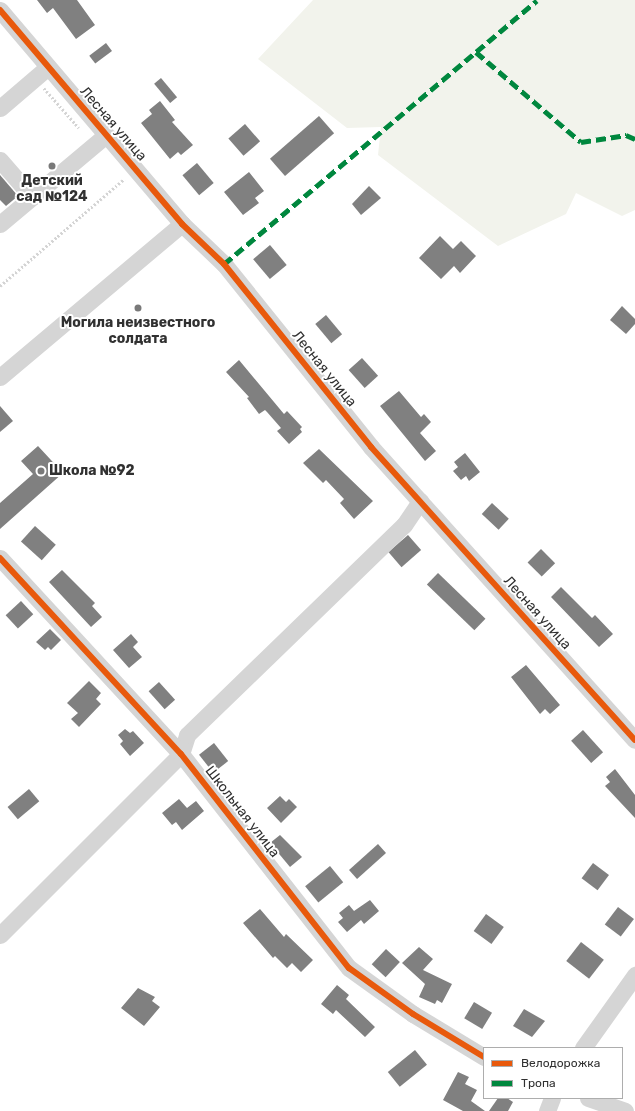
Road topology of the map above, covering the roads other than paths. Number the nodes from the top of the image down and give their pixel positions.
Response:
1 (0, 10) edge
2 (48, 67) junction
3 (0, 108) edge
4 (100, 140) junction
5 (0, 160) edge
6 (32, 197) junction
7 (0, 224) edge
8 (182, 224) junction
9 (0, 377) edge
10 (420, 501) junction
11 (0, 558) edge
12 (635, 740) edge
13 (181, 754) junction
14 (0, 936) edge
15 (635, 975) edge
16 (584, 1047) edge
17 (483, 1056) edge
18 (552, 1099) edge
19 (591, 1099) edge
20 (547, 1111) edge
21 (625, 1111) edge

1 - 2 street, Лесная улица
2 - 3 street
2 - 4 street, Лесная улица
4 - 6 street
4 - 8 street, Лесная улица
5 - 6 street
6 - 7 street
8 - 9 street
8 - 10 street, Лесная улица
10 - 12 street, Лесная улица
10 - 13 street
11 - 13 street, Школьная улица
13 - 14 street
13 - 17 street, Школьная улица
15 - 16 street
18 - 20 street
19 - 21 street

